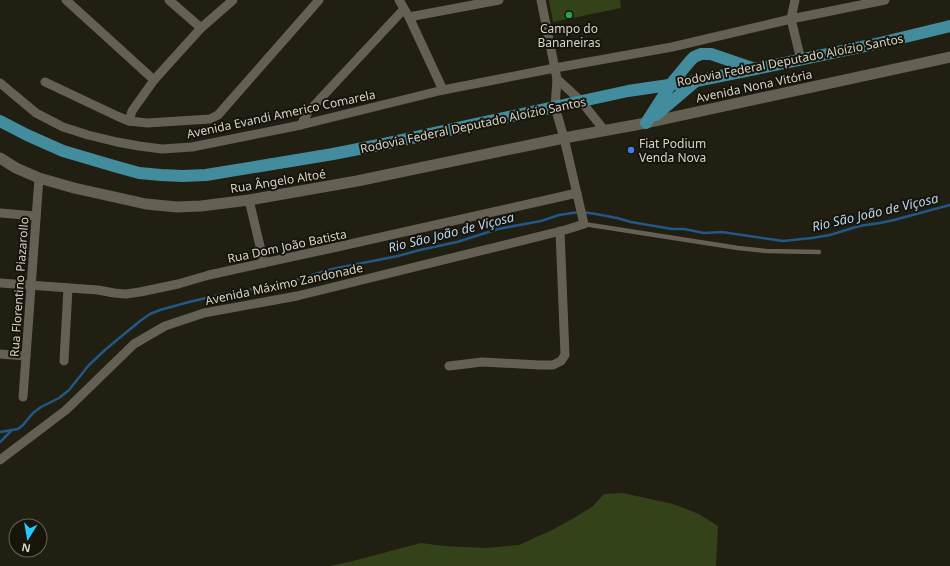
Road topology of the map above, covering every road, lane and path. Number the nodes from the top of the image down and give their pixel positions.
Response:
1 (66, 0) edge
2 (169, 0) edge
3 (233, 0) edge
4 (319, 0) edge
5 (399, 0) edge
6 (499, 0) edge
7 (542, 0) edge
8 (795, 0) edge
9 (885, 0) edge
10 (404, 9) junction
11 (409, 17) junction
12 (791, 19) junction
13 (950, 26) edge
14 (201, 28) junction
15 (950, 57) edge
16 (801, 60) junction
17 (555, 68) junction
18 (755, 70) junction
19 (557, 79) junction
20 (154, 80) junction
21 (696, 81) junction
22 (45, 82) dead end
23 (0, 83) edge
24 (671, 84) junction
25 (443, 90) junction
26 (581, 102) junction
27 (555, 107) junction
28 (0, 121) edge
29 (129, 121) junction
30 (646, 123) junction
31 (301, 125) junction
32 (604, 130) junction
33 (564, 138) junction
34 (0, 158) edge
35 (39, 178) junction
36 (577, 195) junction
37 (249, 200) junction
38 (0, 205) edge
39 (0, 213) edge
40 (14, 214) junction
41 (36, 216) junction
42 (584, 222) junction
43 (560, 231) junction
44 (820, 252) dead end
45 (264, 263) junction
46 (0, 283) edge
47 (32, 285) junction
48 (68, 288) junction
49 (0, 354) edge
50 (26, 356) junction
51 (64, 361) dead end
52 (449, 366) dead end
53 (23, 397) dead end
54 (0, 460) edge

1 - 20 street
2 - 14 street
3 - 14 street
4 - 29 street
5 - 10 street
6 - 11 street
7 - 17 street
8 - 12 street
9 - 12 street, Avenida Evandi Americo Comarela
10 - 11 street
10 - 31 street
11 - 25 street
12 - 16 street
12 - 17 street, Avenida Evandi Americo Comarela
13 - 16 highway, Rodovia Federal Deputado Aloízio Santos
14 - 20 street
15 - 30 street, Avenida Nona Vitória
16 - 18 highway, Rodovia Federal Deputado Aloízio Santos
17 - 19 street
17 - 25 street, Avenida Evandi Americo Comarela
18 - 21 highway, Rodovia Federal Deputado Aloízio Santos
18 - 24 highway
19 - 26 street
19 - 27 street
20 - 29 street
21 - 24 highway, Rodovia Federal Deputado Aloízio Santos
21 - 30 highway
22 - 29 street
23 - 31 street, Avenida Evandi Americo Comarela
24 - 26 highway, Rodovia Federal Deputado Aloízio Santos
24 - 30 highway
25 - 31 street, Avenida Evandi Americo Comarela
26 - 27 highway, Rodovia Federal Deputado Aloízio Santos
26 - 32 street
27 - 28 highway, Rodovia Federal Deputado Aloízio Santos
27 - 33 street
30 - 32 street, Avenida Nona Vitória
32 - 33 street, Avenida Nona Vitória
33 - 36 street
33 - 37 street, Rua Ângelo Altoé
34 - 35 street, Rua Ângelo Altoé
35 - 37 street, Rua Ângelo Altoé
35 - 41 street, Rua Florentino Piazarollo
36 - 42 street
36 - 45 street, Rua Dom João Batista
37 - 45 street
38 - 40 street
39 - 40 street
40 - 41 street
41 - 47 street, Rua Florentino Piazarollo
42 - 43 street, Avenida Máximo Zandonade
42 - 44 lane
43 - 52 street
43 - 54 street, Avenida Máximo Zandonade
45 - 48 street, Rua Dom João Batista
46 - 47 street, Rua Dom João Batista
47 - 48 street, Rua Dom João Batista
47 - 50 street, Rua Florentino Piazarollo
48 - 51 street
49 - 50 street
50 - 53 street, Rua Florentino Piazarollo

